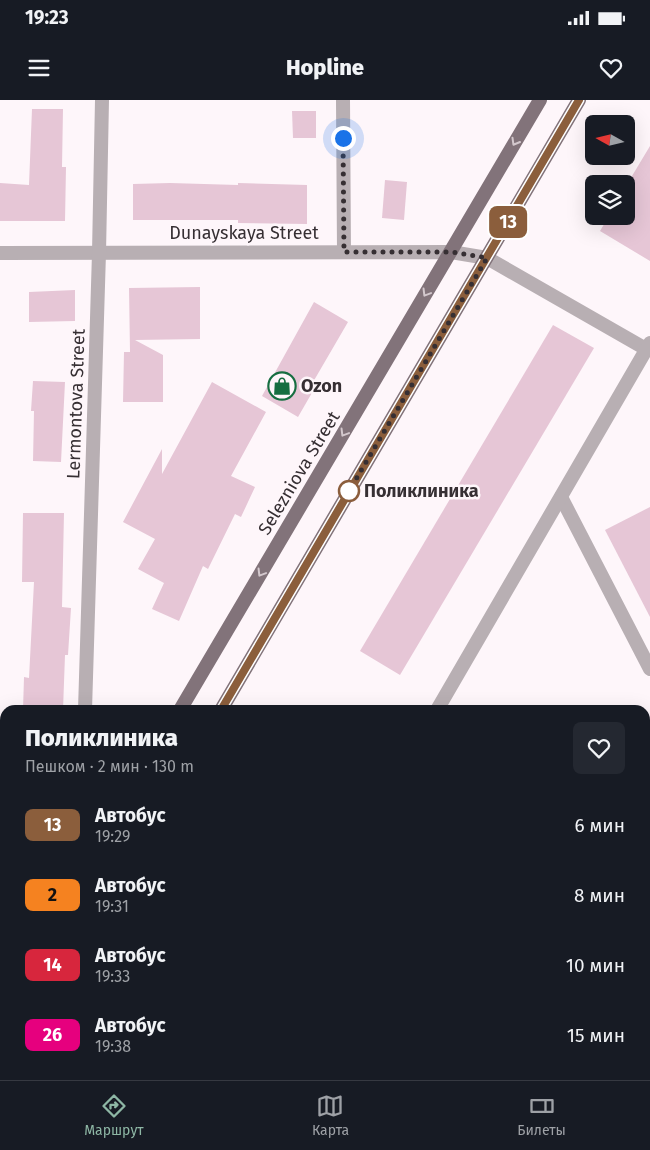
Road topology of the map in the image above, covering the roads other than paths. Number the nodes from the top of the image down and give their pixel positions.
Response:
1 (102, 100) edge
2 (343, 100) edge
3 (540, 100) edge
4 (579, 100) edge
5 (344, 252) junction
6 (452, 252) junction
7 (0, 253) edge
8 (99, 253) junction
9 (487, 258) junction
10 (648, 346) edge
11 (561, 497) junction
12 (650, 669) edge
13 (85, 705) edge
14 (183, 705) edge
15 (223, 705) edge
16 (444, 705) edge

1 - 8 street, Lermontova Street
2 - 5 street
3 -> 6 main road, Selezniova Street
4 - 9 main road
5 - 6 street, Dunayskaya Street
5 - 8 street, Dunayskaya Street
6 - 9 street, Dunayskaya Street
6 -> 14 main road, Selezniova Street
7 - 8 street, Dunayskaya Street
8 - 13 street, Lermontova Street
9 - 10 street
9 - 15 main road
10 - 11 street
11 - 12 street
11 - 16 street

